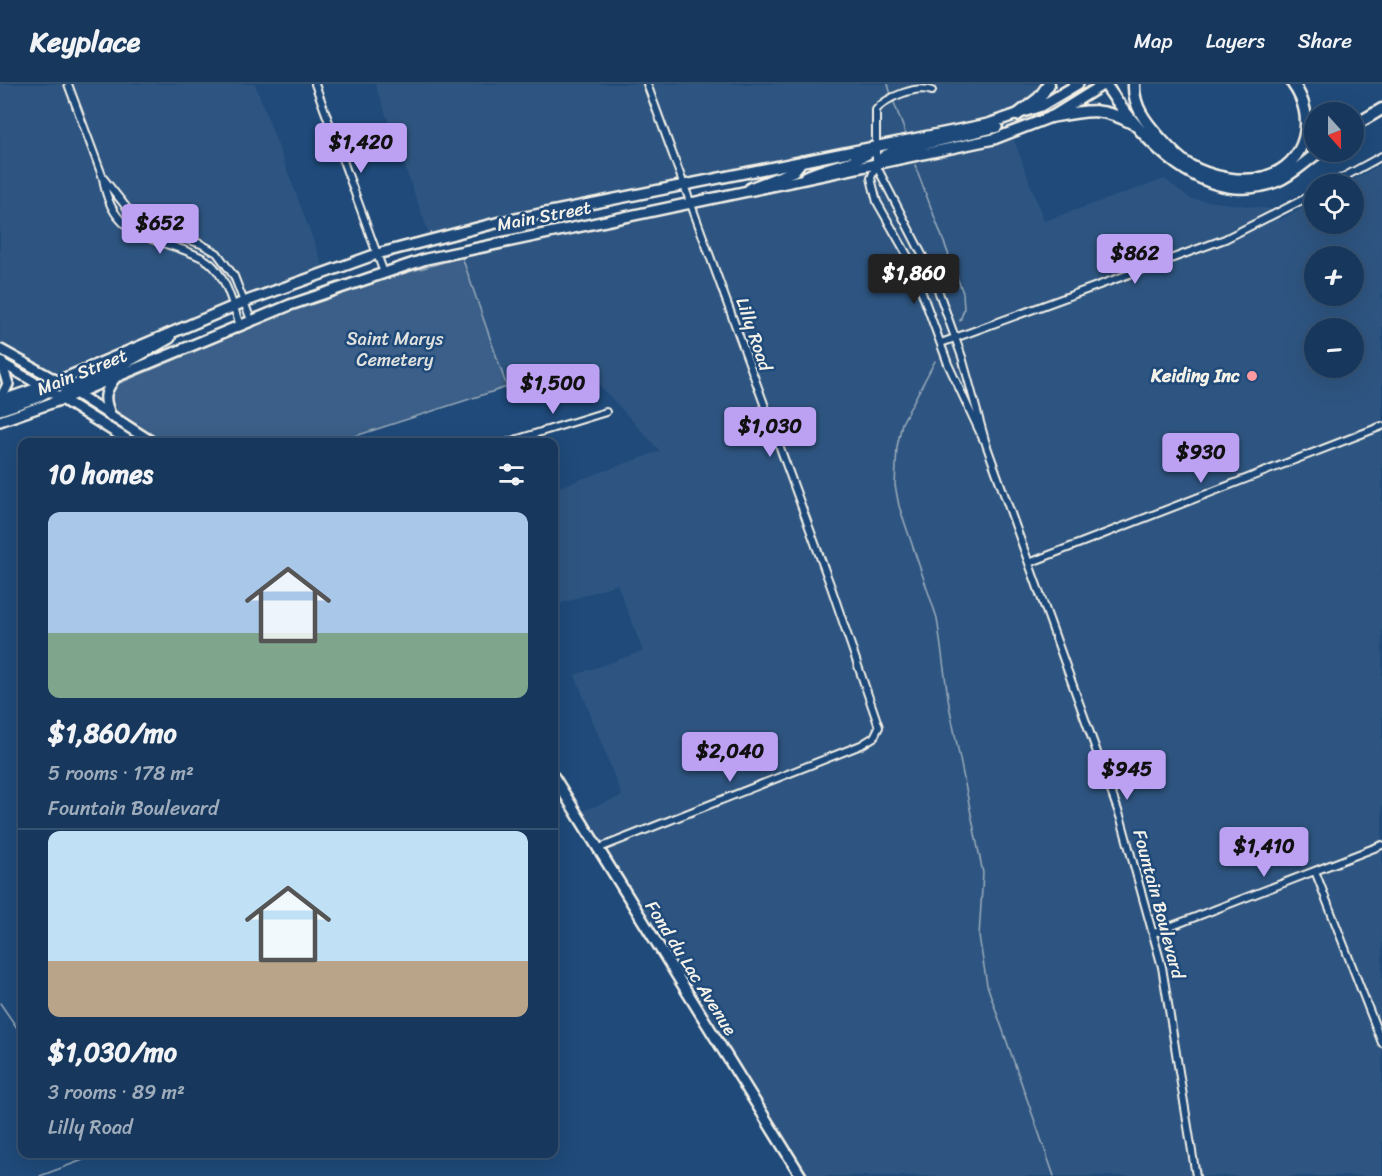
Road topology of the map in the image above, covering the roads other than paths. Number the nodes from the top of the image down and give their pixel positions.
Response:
1 (68, 84) edge
2 (315, 84) edge
3 (647, 84) edge
4 (1049, 84) edge
5 (1078, 84) edge
6 (1105, 84) edge
7 (1134, 84) edge
8 (1293, 84) edge
9 (932, 91) dead end
10 (1382, 109) edge
11 (1013, 117) junction
12 (1051, 117) junction
13 (1364, 120) edge
14 (1139, 126) junction
15 (876, 147) junction
16 (1382, 156) edge
17 (802, 161) junction
18 (1305, 162) edge
19 (876, 165) junction
20 (1349, 174) edge
21 (103, 178) junction
22 (798, 182) junction
23 (685, 185) junction
24 (743, 193) junction
25 (1304, 199) edge
26 (692, 203) junction
27 (518, 219) junction
28 (148, 226) junction
29 (144, 236) junction
30 (522, 237) junction
31 (194, 242) junction
32 (191, 252) junction
33 (377, 254) junction
34 (384, 273) junction
35 (244, 302) junction
36 (233, 307) junction
37 (251, 320) junction
38 (189, 325) junction
39 (240, 325) junction
40 (955, 338) junction
41 (941, 343) junction
42 (0, 349) edge
43 (0, 362) edge
44 (115, 377) junction
45 (58, 381) junction
46 (45, 389) junction
47 (72, 391) junction
48 (0, 400) edge
49 (60, 400) junction
50 (0, 410) edge
51 (606, 412) dead end
52 (111, 416) junction
53 (0, 421) edge
54 (1382, 426) edge
55 (124, 438) edge
56 (146, 438) edge
57 (521, 438) edge
58 (986, 444) junction
59 (1029, 563) junction
60 (558, 784) edge
61 (1382, 845) edge
62 (597, 849) junction
63 (1315, 871) junction
64 (1154, 933) junction
65 (1381, 1039) edge
66 (801, 1176) edge
67 (1196, 1176) edge

1 - 21 street
2 - 33 street
3 - 23 street, Lilly Road
4 - 11 highway
5 - 11 main road, Main Street
6 - 12 main road, Main Street
6 - 14 highway
7 - 8 highway
9 - 15 street
10 - 13 highway
11 - 15 main road, Main Street
11 - 19 main road
12 - 14 highway
12 - 19 main road, Main Street
14 - 18 highway
15 - 17 main road, Main Street
15 - 19 street
15 - 22 main road
16 - 20 street
17 - 23 main road, Main Street
17 - 24 main road
19 - 22 main road, Main Street
19 - 40 street, Fountain Boulevard
19 - 41 street, Fountain Boulevard
21 - 28 street
21 - 29 street
22 - 24 main road, Main Street
23 - 26 street, Lilly Road
23 - 27 main road, Main Street
24 - 26 main road, Main Street
25 - 40 street
26 - 30 main road, Main Street
26 - 62 street, Lilly Road
27 - 30 main road
27 - 33 main road, Main Street
28 - 29 street
28 - 31 street
29 - 32 street
30 - 34 main road, Main Street
31 - 32 street
31 - 35 street
32 - 36 street
33 - 34 street
33 - 35 main road, Main Street
34 - 37 main road, Main Street
35 - 36 main road, Main Street
35 - 37 street
36 - 38 main road, Main Street
36 - 39 street
37 - 39 main road, Main Street
38 - 45 main road, Main Street
38 - 47 main road
39 - 44 main road, Main Street
40 - 41 street
40 - 58 street, Fountain Boulevard
41 - 58 street, Fountain Boulevard
42 - 45 street
43 - 46 street
43 - 48 main road
44 - 47 main road, Main Street
44 - 52 main road
45 - 46 main road, Main Street
45 - 47 main road
46 - 48 main road, Main Street
46 - 49 main road
46 - 50 main road
47 - 49 main road
47 - 52 main road
49 - 53 main road, Main Street
49 - 55 main road
51 - 57 street
52 - 56 main road
54 - 59 street
58 - 59 street, Fountain Boulevard
59 - 64 street, Fountain Boulevard
60 - 62 main road, Fond du Lac Avenue
61 - 63 street
62 - 66 main road, Fond du Lac Avenue
63 - 64 street
63 - 65 street
64 - 67 street, Fountain Boulevard

